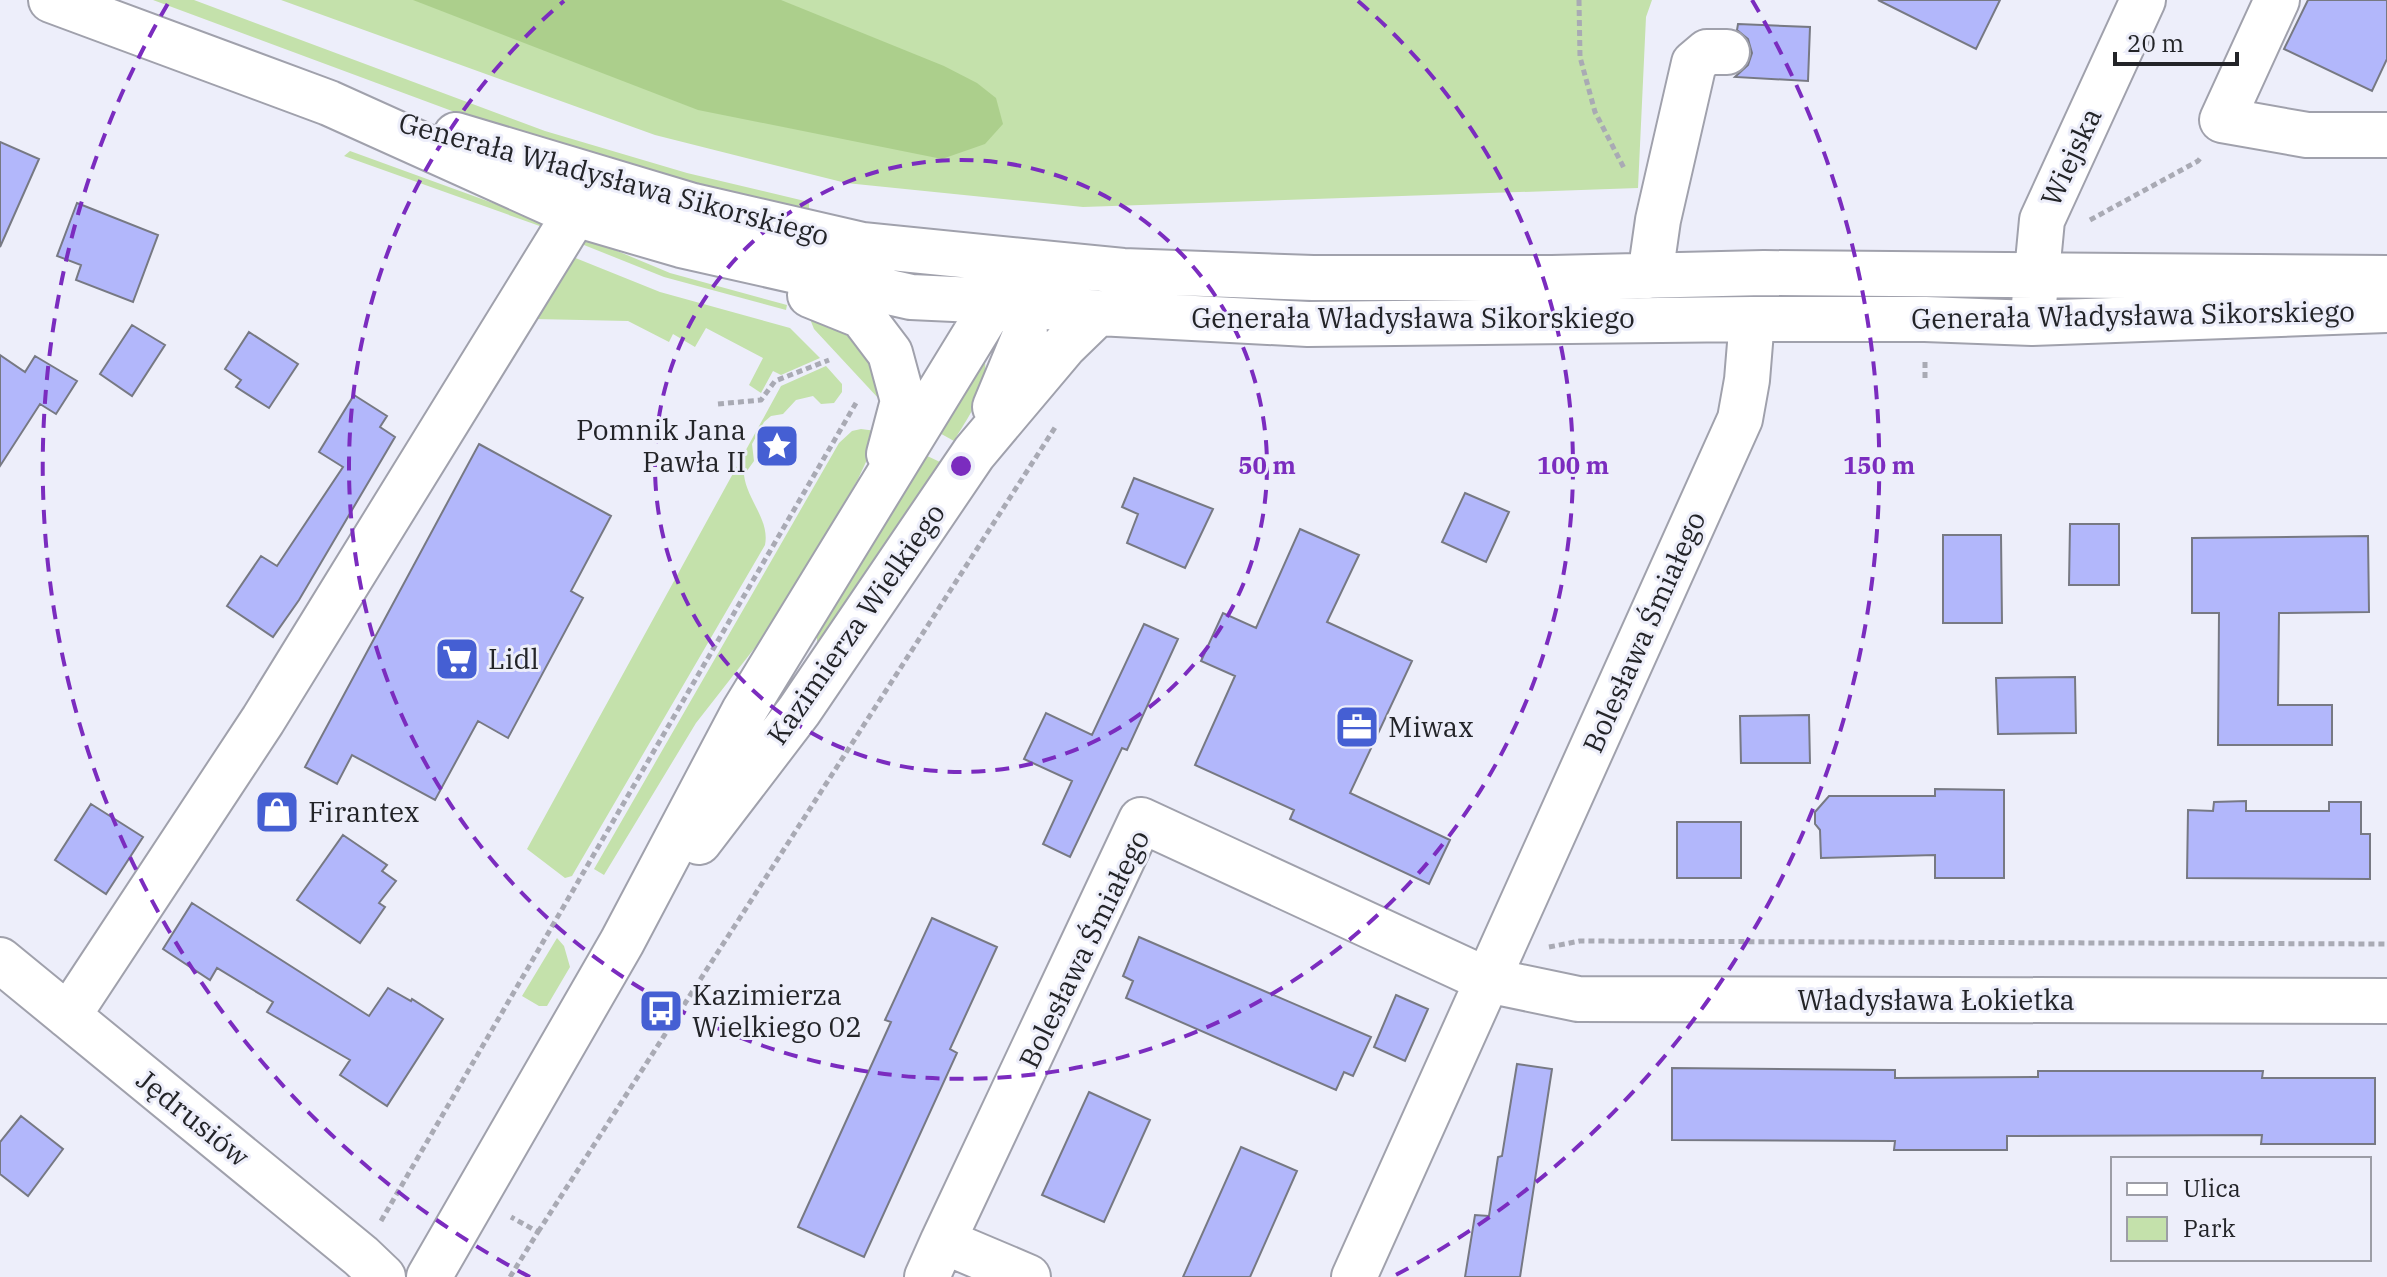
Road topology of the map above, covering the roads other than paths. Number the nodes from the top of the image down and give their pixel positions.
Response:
1 (51, 0) edge
2 (2143, 0) edge
3 (2277, 0) edge
4 (1727, 52) dead end
5 (329, 103) junction
6 (2387, 135) edge
7 (575, 214) junction
8 (681, 245) junction
9 (1019, 261) junction
10 (1650, 276) junction
11 (2037, 276) junction
12 (2387, 278) edge
13 (1010, 303) junction
14 (2387, 310) edge
15 (1098, 313) junction
16 (1752, 319) junction
17 (2032, 323) junction
18 (974, 453) junction
19 (876, 492) junction
20 (622, 942) junction
21 (0, 960) edge
22 (1487, 980) junction
23 (2387, 1001) edge
24 (68, 1016) junction
25 (935, 1259) edge
26 (383, 1277) edge
27 (429, 1277) edge
28 (1028, 1277) edge
29 (1354, 1277) edge

1 - 5 street, Generała Władysława Sikorskiego
2 - 11 street, Wiejska
3 - 6 street
4 - 10 street
5 - 7 street, Generała Władysława Sikorskiego
5 - 9 street, Generała Władysława Sikorskiego
7 - 8 street, Generała Władysława Sikorskiego
7 - 24 street
8 - 13 street, Generała Władysława Sikorskiego
8 - 19 street, Kazimierza Wielkiego
9 - 10 street, Generała Władysława Sikorskiego
9 - 13 street
10 - 11 street, Generała Władysława Sikorskiego
11 - 12 street, Generała Władysława Sikorskiego
11 - 17 street, Wiejska
13 - 15 street, Generała Władysława Sikorskiego
13 - 18 street
13 - 19 street, Kazimierza Wielkiego
14 - 17 street, Generała Władysława Sikorskiego
15 - 16 street, Generała Władysława Sikorskiego
15 - 18 street, Kazimierza Wielkiego
16 - 17 street, Generała Władysława Sikorskiego
16 - 22 street, Bolesława Śmiałego
18 - 20 street, Kazimierza Wielkiego
19 - 20 street, Kazimierza Wielkiego
20 - 27 street, Kazimierza Wielkiego
21 - 24 street, Jędrusiów
22 - 23 street, Władysława Łokietka
22 - 25 street, Bolesława Śmiałego
22 - 29 street, Bolesława Śmiałego
24 - 26 street, Jędrusiów
25 - 28 street, Bolesława Śmiałego

